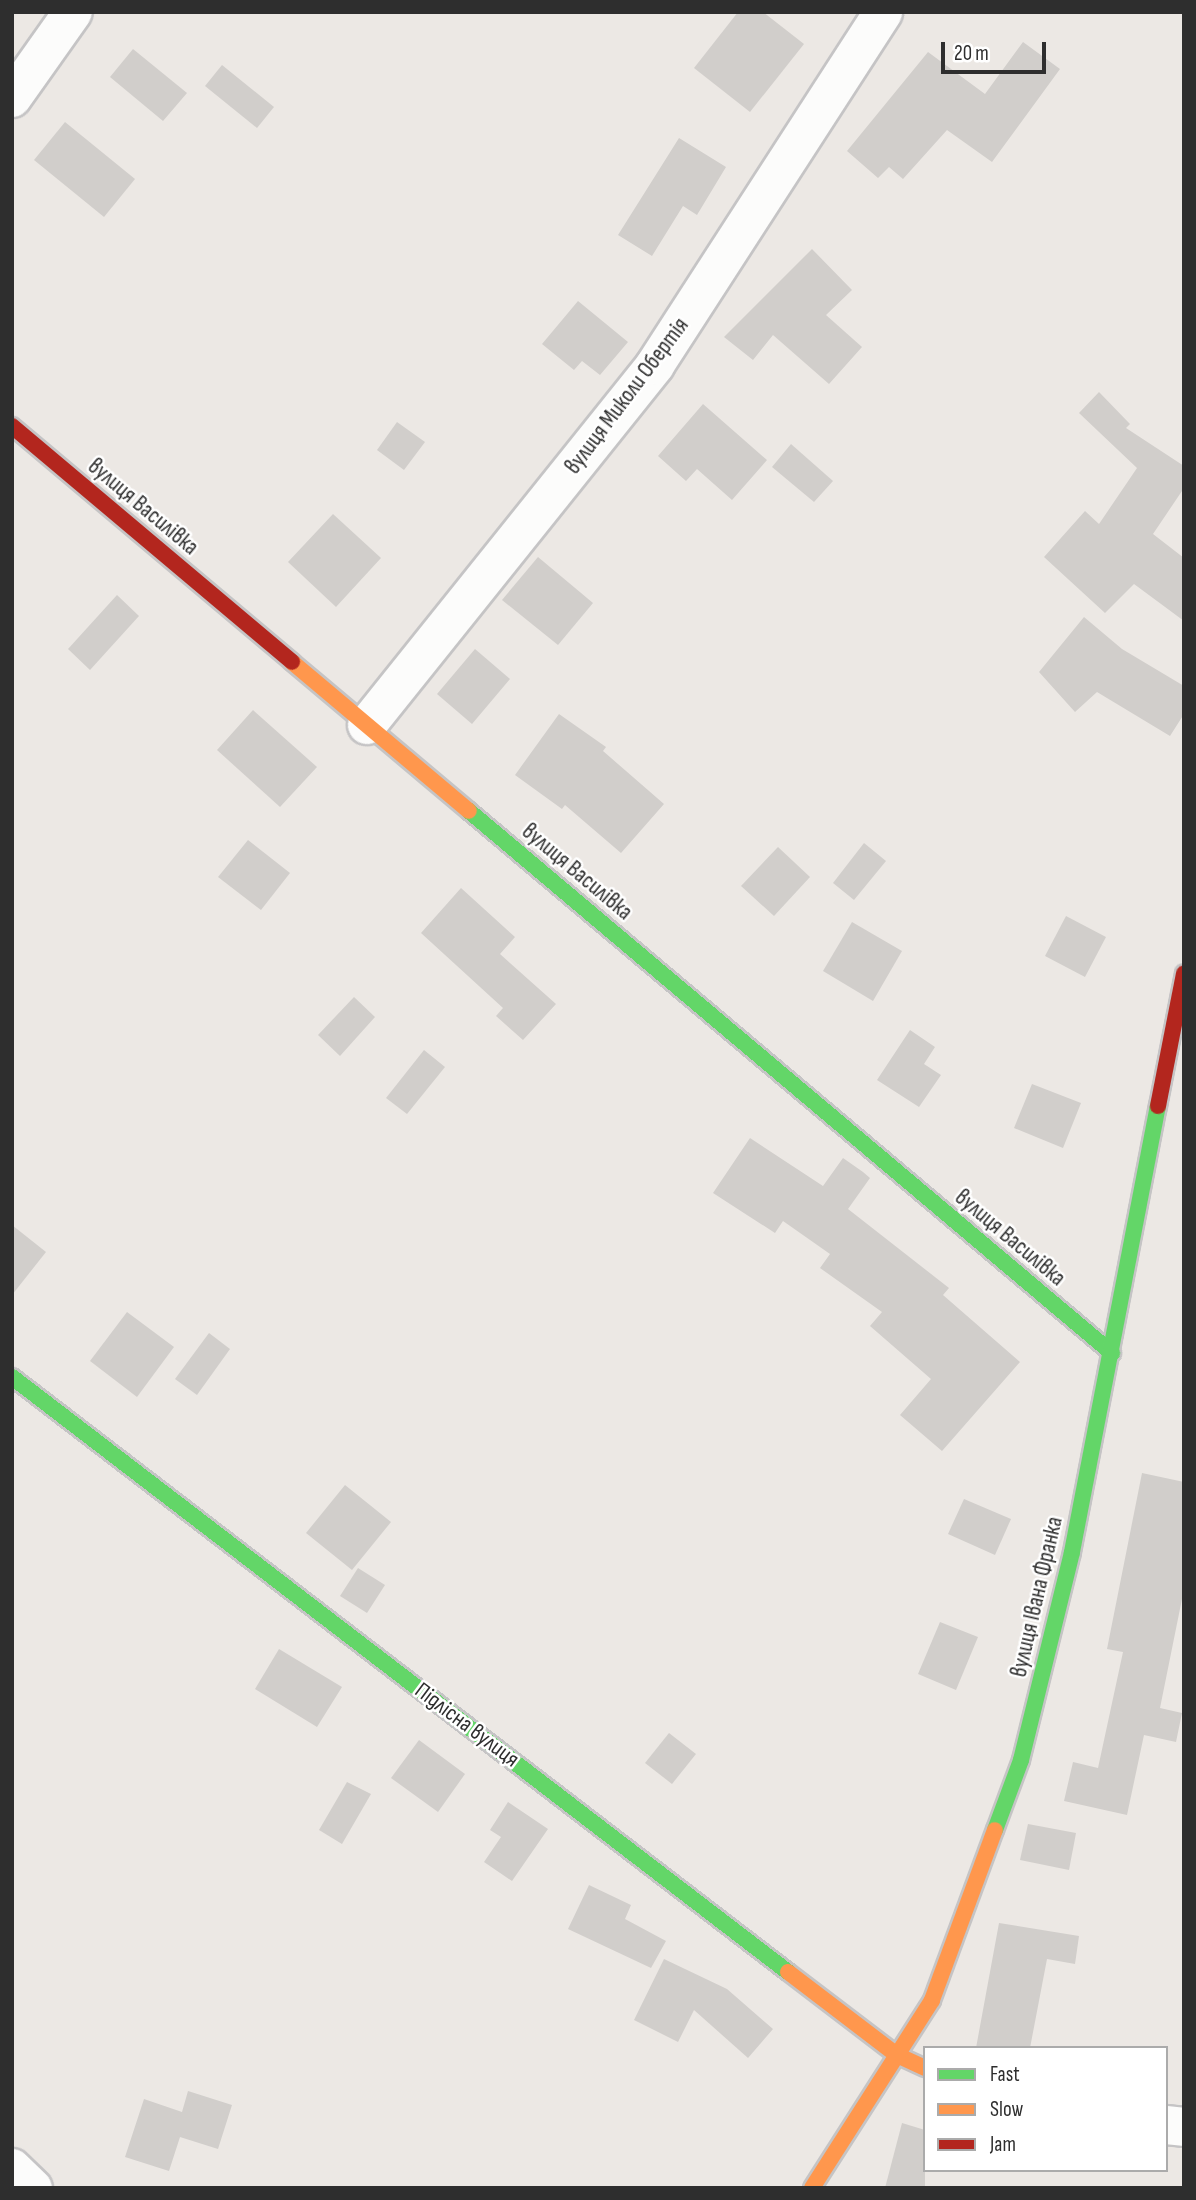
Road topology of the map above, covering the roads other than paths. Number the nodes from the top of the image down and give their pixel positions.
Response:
1 (73, 12) edge
2 (883, 12) edge
3 (12, 98) edge
4 (12, 426) edge
5 (367, 725) junction
6 (1184, 974) edge
7 (1112, 1353) junction
8 (12, 1377) edge
9 (897, 2054) junction
10 (923, 2067) edge
11 (12, 2168) edge
12 (33, 2188) edge
13 (812, 2188) edge

1 - 3 street
2 - 5 street, вулиця Миколи Обертія
4 - 5 street, вулиця Василівка
5 - 7 street, вулиця Василівка
6 - 7 street, вулиця Івана Франка
7 - 9 street, вулиця Івана Франка
8 - 9 street, Підлісна вулиця
9 - 10 street, Підлісна вулиця
9 - 13 street, вулиця Івана Франка
11 - 12 street

